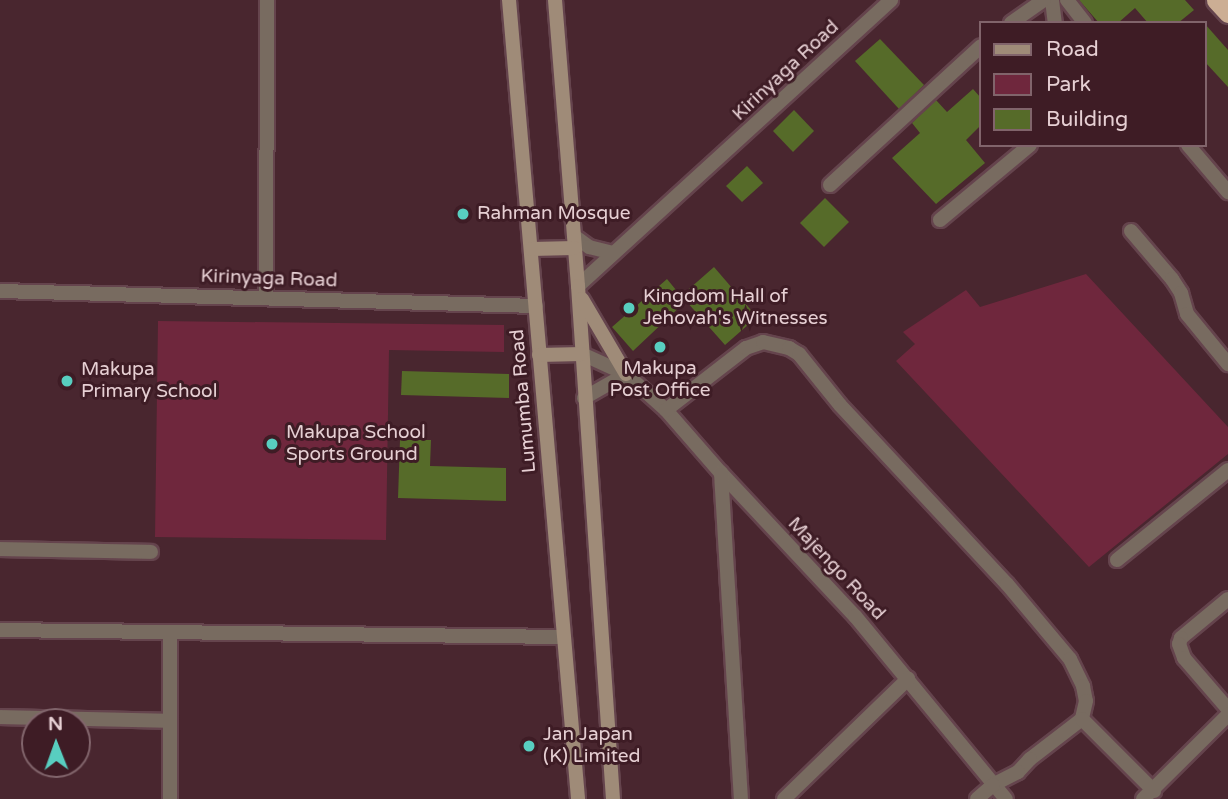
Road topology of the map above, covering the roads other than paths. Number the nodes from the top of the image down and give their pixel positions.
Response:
1 (267, 0) edge
2 (509, 0) edge
3 (555, 0) edge
4 (891, 0) edge
5 (1044, 0) edge
6 (1052, 0) edge
7 (1067, 0) edge
8 (1216, 0) edge
9 (1228, 13) edge
10 (1014, 21) edge
11 (1055, 21) edge
12 (1083, 21) edge
13 (979, 48) edge
14 (1028, 147) edge
15 (1190, 147) edge
16 (830, 185) dead end
17 (1228, 192) edge
18 (940, 220) dead end
19 (1131, 231) dead end
20 (574, 242) junction
21 (532, 249) junction
22 (613, 253) junction
23 (578, 289) junction
24 (0, 290) edge
25 (266, 298) junction
26 (536, 306) junction
27 (539, 355) junction
28 (582, 355) junction
29 (1228, 364) edge
30 (626, 374) junction
31 (584, 398) junction
32 (666, 410) junction
33 (1228, 470) edge
34 (721, 473) junction
35 (0, 549) edge
36 (151, 552) dead end
37 (1117, 560) dead end
38 (1228, 599) edge
39 (0, 630) edge
40 (170, 632) junction
41 (564, 637) junction
42 (908, 679) junction
43 (1228, 709) edge
44 (1228, 715) edge
45 (0, 717) edge
46 (1082, 719) junction
47 (170, 722) junction
48 (993, 785) junction
49 (1149, 795) edge
50 (170, 799) edge
51 (578, 799) edge
52 (613, 799) edge
53 (741, 799) edge
54 (784, 799) edge
55 (977, 799) edge
56 (1006, 799) edge

1 - 25 street
2 - 21 main road, Lumumba Road
3 - 20 main road
4 - 22 street, Kirinyaga Road
5 - 10 street
6 - 11 street
7 - 12 street
8 - 9 highway
13 - 16 street
14 - 18 street
15 - 17 street
19 - 29 street
20 - 21 main road
20 - 22 street
20 - 23 main road
21 - 26 main road, Lumumba Road
22 - 23 street, Kirinyaga Road
23 - 28 main road
23 - 30 main road
24 - 25 street, Kirinyaga Road
25 - 26 street, Kirinyaga Road
26 - 27 main road, Lumumba Road
27 - 28 main road
27 - 41 main road, Lumumba Road
28 - 30 street, Majengo Road
28 - 31 main road
30 - 31 street
30 - 32 street, Majengo Road
31 - 52 main road
32 - 34 street, Majengo Road
32 - 46 street
33 - 37 street
34 - 42 street, Majengo Road
34 - 53 street
35 - 36 street
38 - 43 street
39 - 40 street
40 - 41 street
40 - 47 street
41 - 51 main road, Lumumba Road
42 - 48 street, Majengo Road
42 - 54 street
44 - 49 street
45 - 47 street
46 - 48 street
46 - 49 street
47 - 50 street
48 - 55 street
48 - 56 street, Majengo Road

